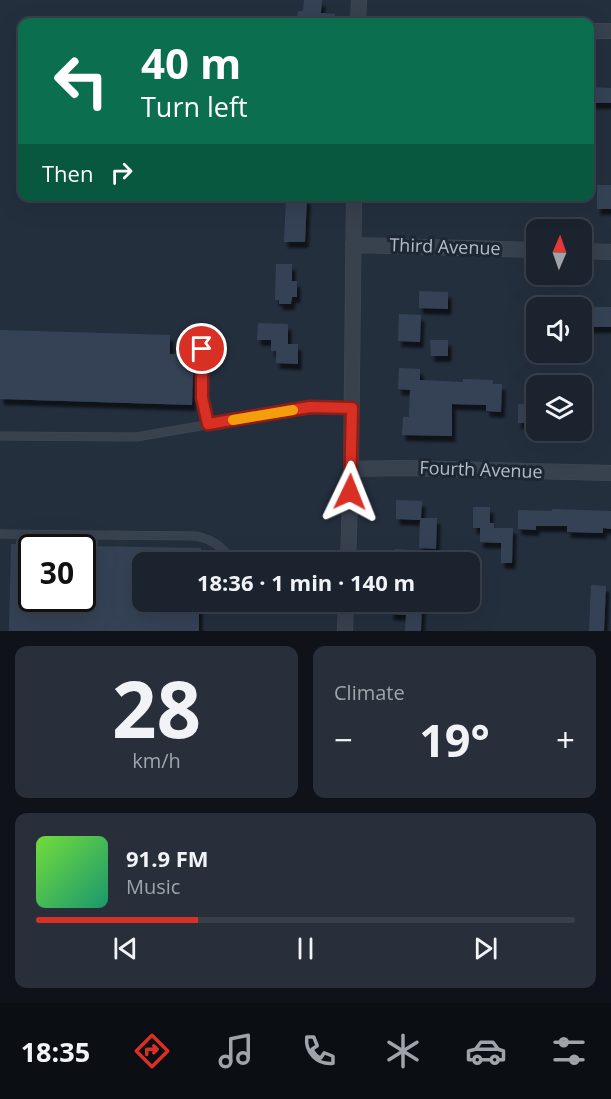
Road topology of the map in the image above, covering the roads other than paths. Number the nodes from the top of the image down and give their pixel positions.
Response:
1 (359, 0) edge
2 (358, 18) edge
3 (594, 31) edge
4 (611, 31) edge
5 (354, 201) edge
6 (353, 245) junction
7 (526, 250) edge
8 (592, 251) edge
9 (611, 252) edge
10 (202, 349) dead end
11 (352, 408) junction
12 (208, 424) junction
13 (0, 436) edge
14 (351, 469) junction
15 (611, 473) edge
16 (0, 534) edge
17 (225, 552) edge
18 (348, 552) edge
19 (346, 612) edge
20 (345, 631) edge

1 - 2 street
3 - 4 street
5 - 6 street
6 - 7 street, Third Avenue
6 - 11 street
8 - 9 street
10 - 12 lane
11 - 12 lane
11 - 14 street
12 - 13 lane
14 - 15 street, Fourth Avenue
14 - 18 street
16 - 17 lane
19 - 20 street

